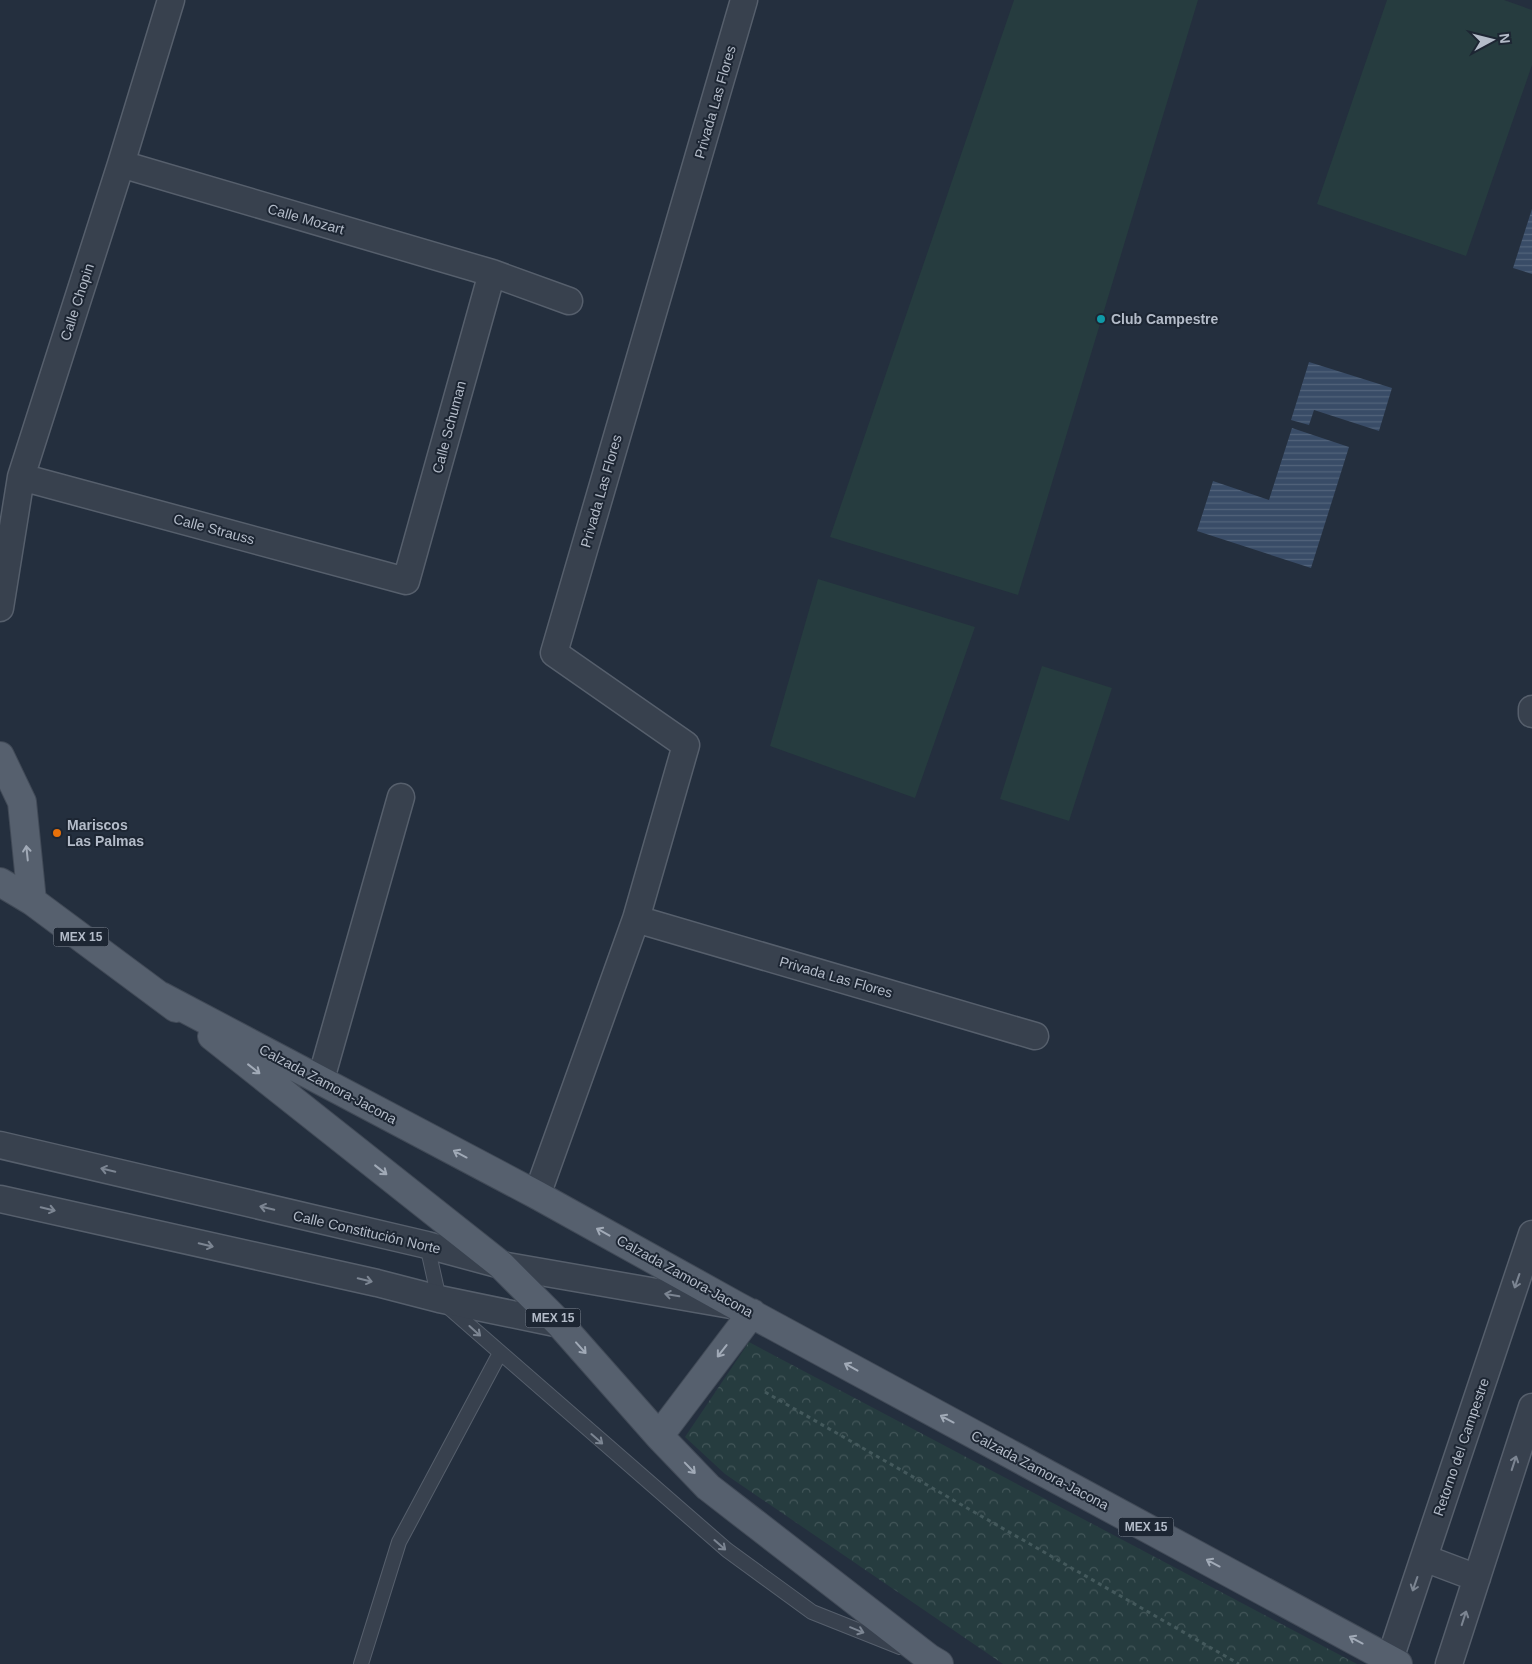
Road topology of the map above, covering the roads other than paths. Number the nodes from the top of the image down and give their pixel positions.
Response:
1 (170, 0) edge
2 (744, 0) edge
3 (121, 164) junction
4 (492, 273) junction
5 (569, 302) dead end
6 (21, 477) junction
7 (406, 581) joint
8 (0, 608) edge
9 (1532, 709) edge
10 (1532, 714) edge
11 (0, 756) edge
12 (401, 797) dead end
13 (0, 882) edge
14 (32, 901) junction
15 (636, 919) junction
16 (161, 996) junction
17 (1035, 1036) dead end
18 (321, 1079) junction
19 (0, 1145) edge
20 (537, 1195) junction
21 (0, 1199) edge
22 (1532, 1234) edge
23 (427, 1245) junction
24 (501, 1265) junction
25 (439, 1299) junction
26 (745, 1310) junction
27 (560, 1324) junction
28 (500, 1353) junction
29 (1532, 1407) edge
30 (659, 1436) junction
31 (1424, 1558) junction
32 (1477, 1578) junction
33 (934, 1661) edge
34 (1394, 1661) edge
35 (361, 1664) edge
36 (1449, 1664) edge

1 - 3 street, Calle Chopin
2 - 15 street, Privada Las Flores
3 - 4 street, Calle Mozart
3 - 6 street, Calle Chopin
4 - 5 street, Calle Mozart
4 - 7 street, Calle Schuman
6 - 7 street, Calle Strauss
6 - 8 street, Calle Chopin
9 - 10 street
14 -> 11 main road
12 - 18 street
13 - 14 main road, MEX 15
14 - 16 main road, MEX 15
15 - 17 street, Privada Las Flores
15 - 20 street, Privada Las Flores
16 - 18 main road, Calzada Zamora-Jacona / MEX 15
16 -> 24 main road, Calzada Zamora-Jacona / MEX 15
20 -> 18 main road, Calzada Zamora-Jacona / MEX 15
23 -> 19 street, Calle Constitución Norte
26 -> 20 main road, Calzada Zamora-Jacona / MEX 15
21 -> 25 street
22 -> 31 street, Retorno del Campestre
23 - 24 street, Calle Constitución Norte
23 - 25 lane
26 -> 24 street, Calle Constitución Norte
24 - 27 main road, Calzada Zamora-Jacona / MEX 15
25 - 27 street
25 -> 28 lane
26 -> 30 main road
34 -> 26 main road, Calzada Zamora-Jacona / MEX 15
27 -> 30 main road, Calzada Zamora-Jacona / MEX 15
28 -> 33 lane
28 - 35 lane
32 -> 29 street
30 -> 33 main road, Calzada Zamora-Jacona / MEX 15
31 - 32 street
31 -> 34 street, Retorno del Campestre
36 -> 32 street

